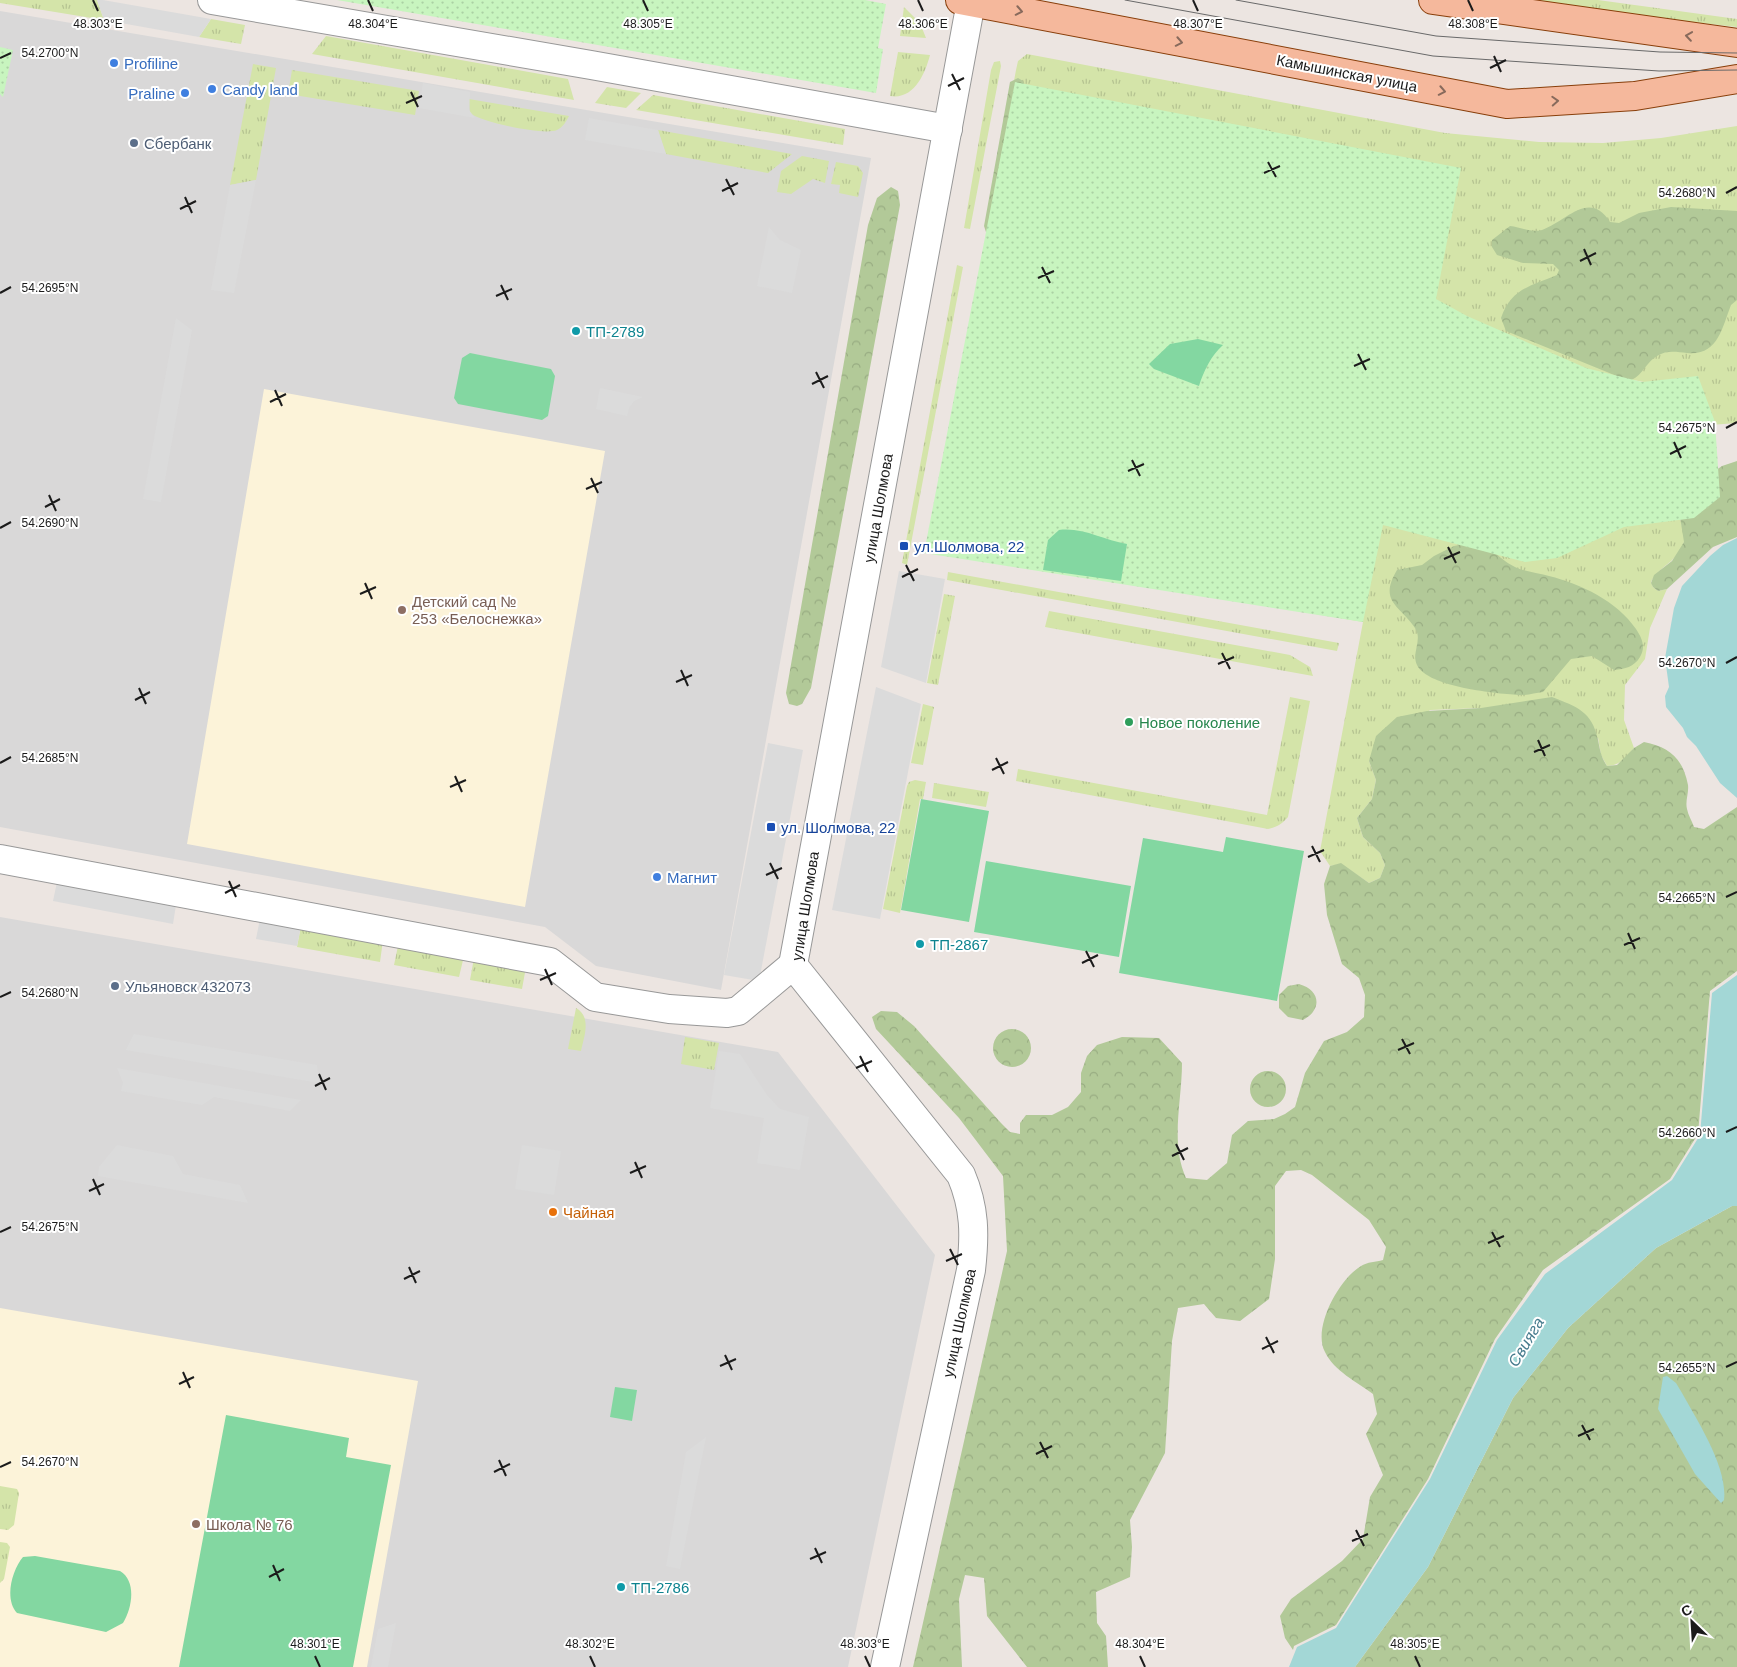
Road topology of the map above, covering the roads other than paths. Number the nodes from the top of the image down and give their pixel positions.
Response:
1 (212, 0) edge
2 (1434, 0) edge
3 (968, 1) edge
4 (1737, 43) edge
5 (1737, 79) edge
6 (948, 129) junction
7 (0, 859) edge
8 (793, 965) junction
9 (885, 1667) edge

1 - 6 street
4 -> 2 main road
3 -> 5 main road, Камышинская улица
3 - 6 street, улица Шолмова
6 - 8 street, улица Шолмова
7 - 8 street
8 - 9 street, улица Шолмова

